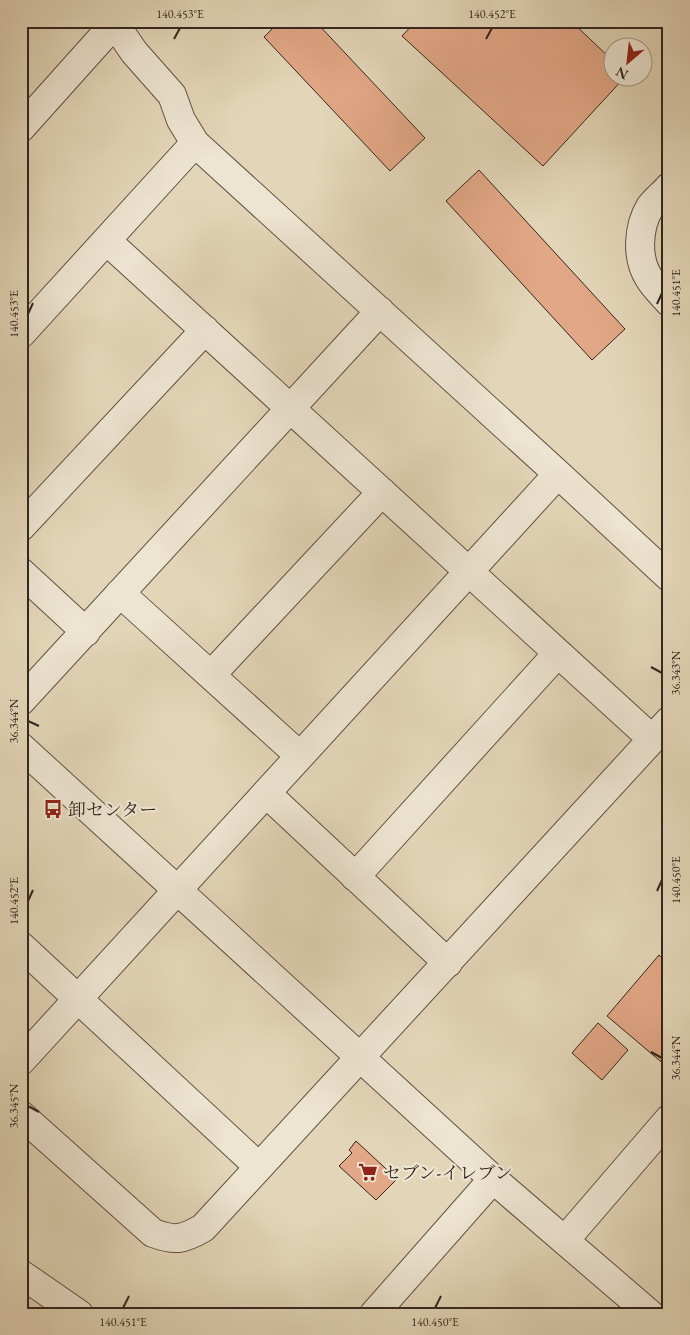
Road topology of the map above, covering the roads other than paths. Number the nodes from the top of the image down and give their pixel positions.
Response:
1 (116, 22) edge
2 (21, 128) edge
3 (195, 143) junction
4 (669, 187) edge
5 (107, 241) junction
6 (669, 302) edge
7 (380, 311) junction
8 (204, 330) junction
9 (21, 334) edge
10 (290, 408) junction
11 (558, 474) junction
12 (382, 492) junction
13 (21, 527) edge
14 (469, 571) junction
15 (21, 572) edge
16 (669, 577) edge
17 (120, 594) junction
18 (86, 632) junction
19 (558, 653) junction
20 (211, 676) junction
21 (21, 702) edge
22 (660, 730) edge
23 (21, 747) edge
24 (300, 756) junction
25 (266, 793) junction
26 (355, 877) junction
27 (177, 891) junction
28 (21, 946) edge
29 (448, 962) junction
30 (78, 998) junction
31 (359, 1056) junction
32 (21, 1061) edge
33 (21, 1115) edge
34 (669, 1119) edge
35 (259, 1167) junction
36 (493, 1179) junction
37 (564, 1240) junction
38 (21, 1274) edge
39 (382, 1311) edge
40 (77, 1313) edge
41 (650, 1314) edge

1 - 2 street
1 - 3 street
3 - 5 street
3 - 7 street
4 - 6 street
5 - 8 street
5 - 9 street
7 - 10 street
7 - 11 street
8 - 10 street
8 - 13 street
10 - 12 street
10 - 17 street
11 - 14 street
11 - 16 street
12 - 14 street
12 - 20 street
14 - 19 street
14 - 24 street
15 - 18 street
17 - 18 street
17 - 20 street
18 - 21 street
19 - 22 street
19 - 26 street
20 - 24 street
22 - 29 street
23 - 27 street
24 - 25 street
25 - 26 street
25 - 27 street
26 - 29 street
27 - 30 street
27 - 31 street
28 - 30 street
29 - 31 street
30 - 32 street
30 - 35 street
31 - 35 street
31 - 36 street
33 - 35 street
34 - 37 street
36 - 37 street
36 - 39 street
37 - 41 street
38 - 40 street

